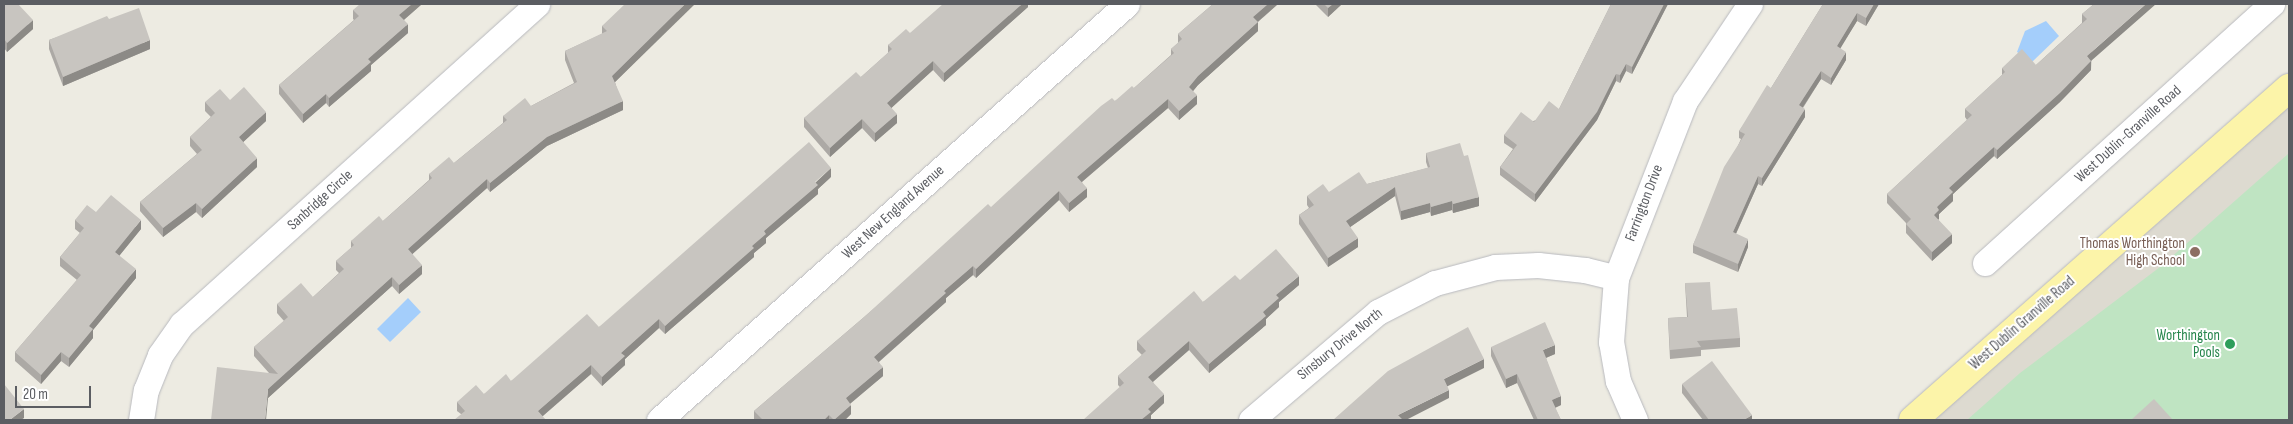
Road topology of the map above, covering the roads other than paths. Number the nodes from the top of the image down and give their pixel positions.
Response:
1 (537, 4) edge
2 (1750, 4) edge
3 (2272, 4) edge
4 (1119, 6) edge
5 (2289, 88) edge
6 (1985, 263) dead end
7 (1616, 278) junction
8 (141, 420) edge
9 (659, 420) edge
10 (1251, 420) edge
11 (1635, 420) edge
12 (1913, 420) edge

1 - 8 street, Sanbridge Circle
2 - 7 street, Farrington Drive
3 - 6 street, West Dublin-Granville Road
4 - 9 street, West New England Avenue
5 - 12 main road, West Dublin Granville Road
7 - 10 street, Sinsbury Drive North
7 - 11 street, Farrington Drive

